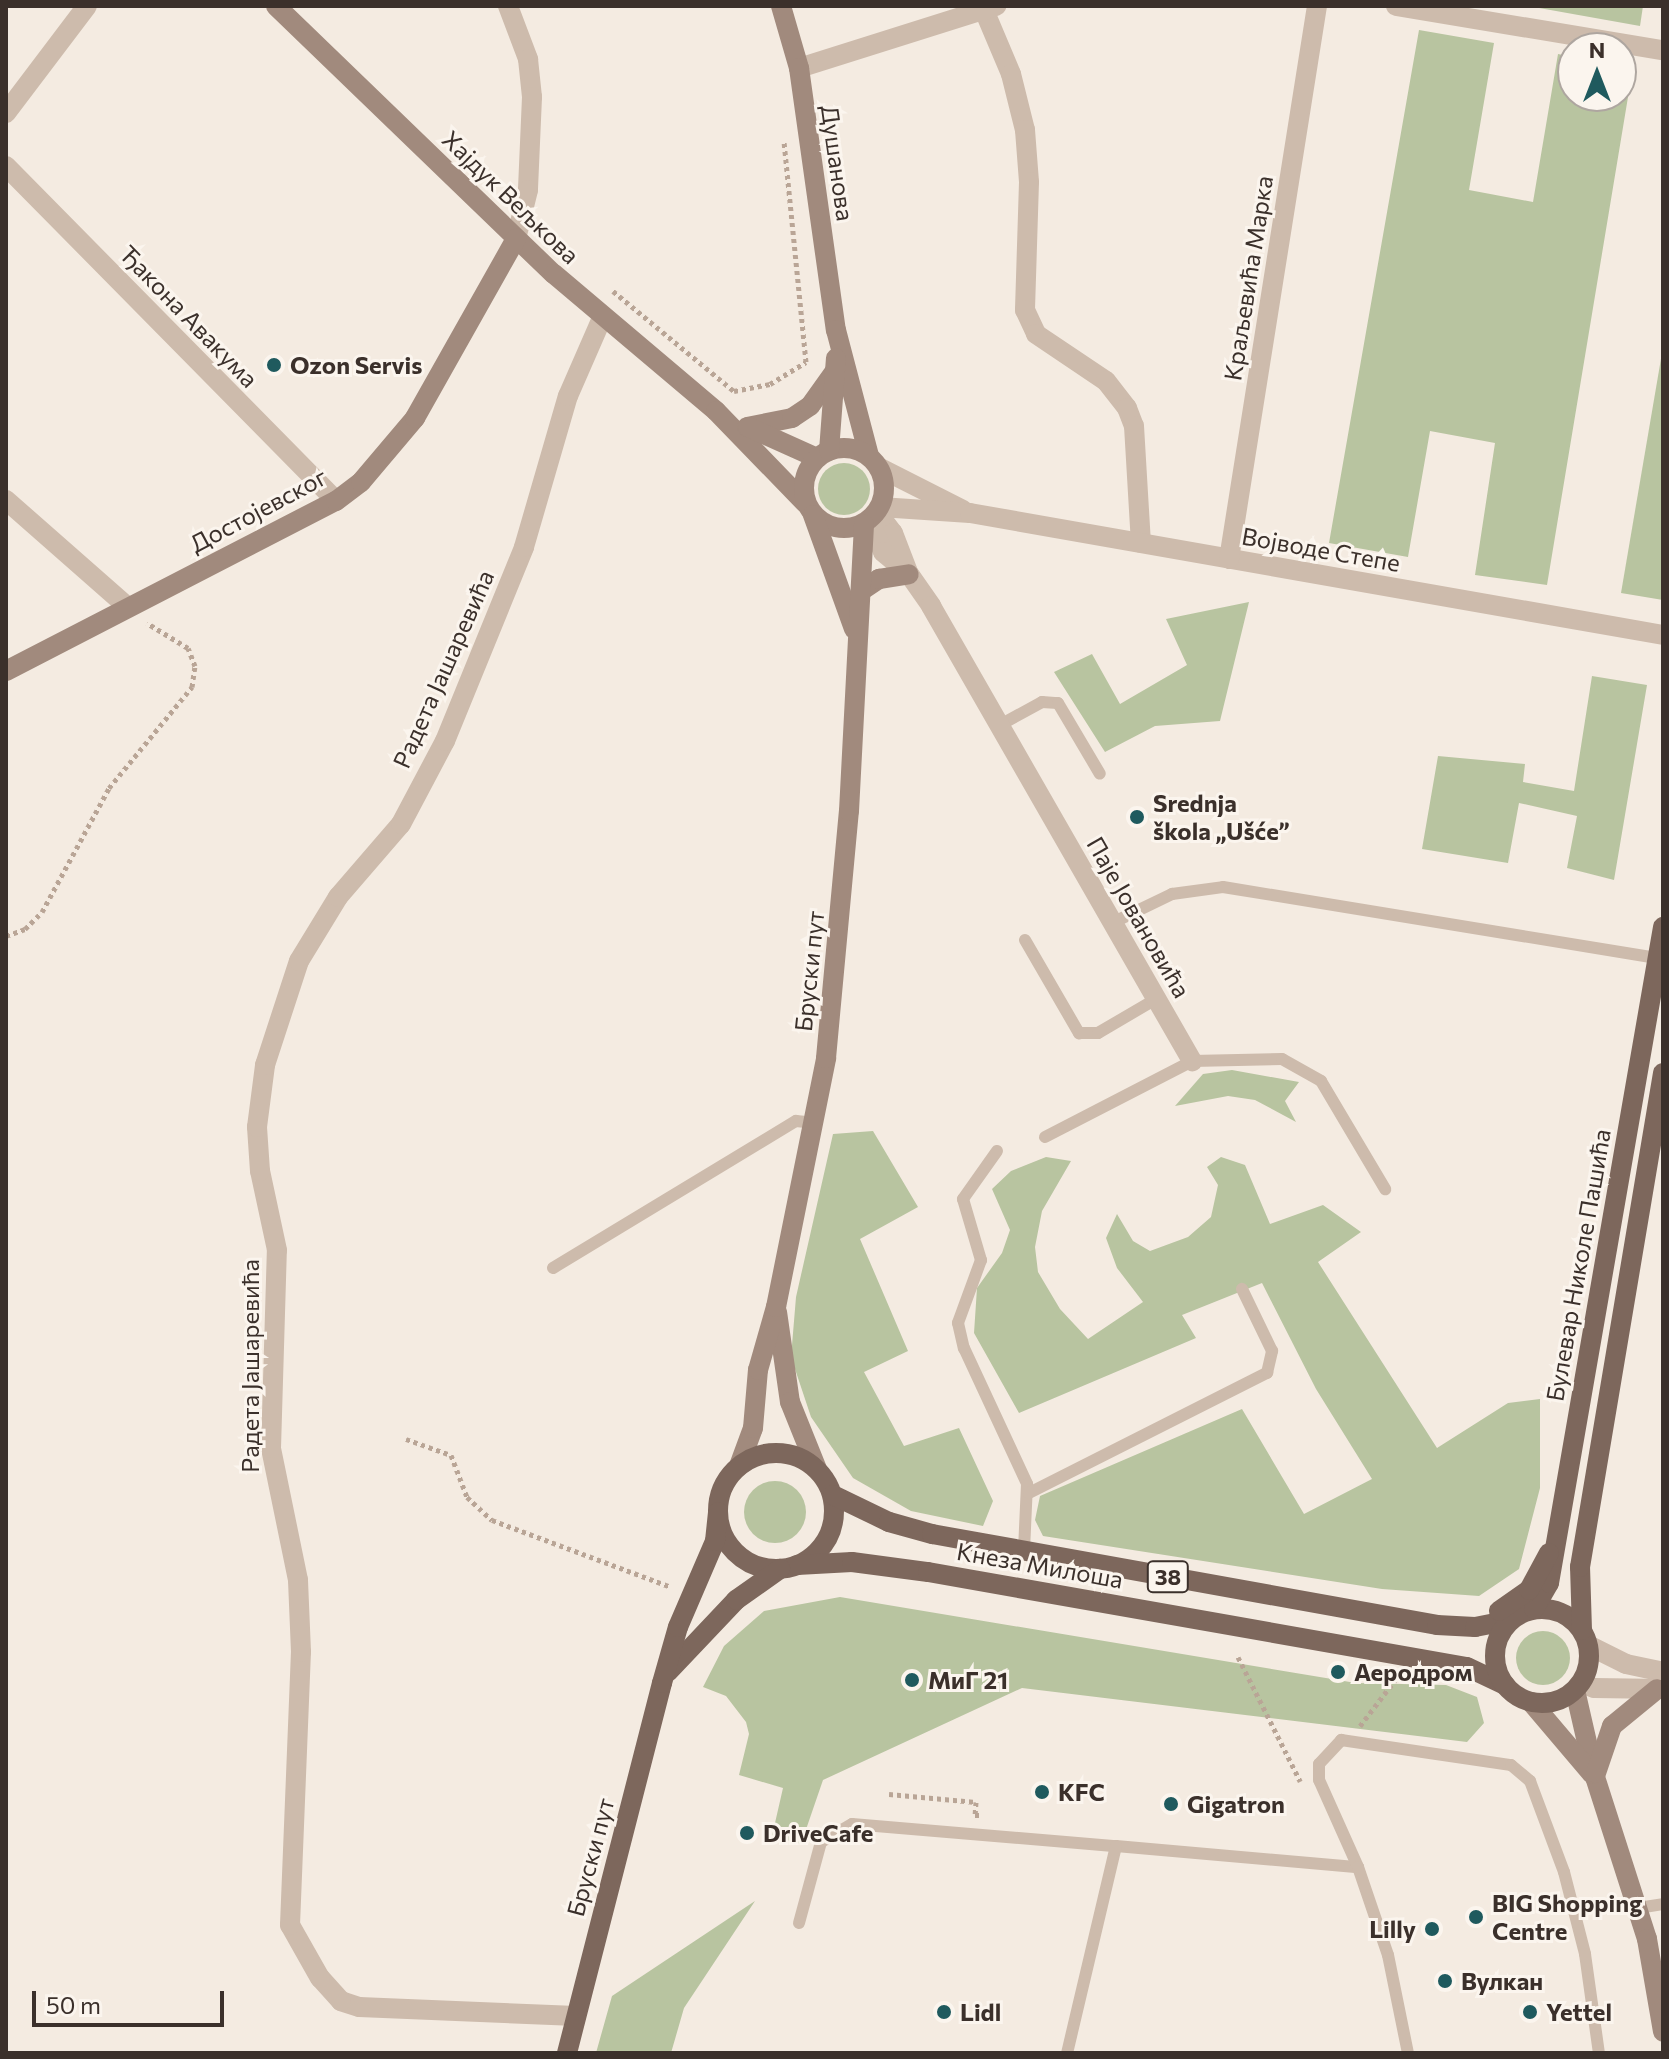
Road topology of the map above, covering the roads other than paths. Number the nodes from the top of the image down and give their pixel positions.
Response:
1 (87, 6) edge
2 (276, 6) edge
3 (508, 6) edge
4 (781, 6) edge
5 (1317, 6) edge
6 (1396, 6) edge
7 (990, 8) edge
8 (954, 12) edge
9 (1663, 50) edge
10 (799, 68) junction
11 (6, 113) edge
12 (6, 166) edge
13 (516, 239) junction
14 (602, 318) junction
15 (836, 330) junction
16 (835, 371) junction
17 (720, 414) junction
18 (747, 427) junction
19 (823, 454) junction
20 (874, 462) junction
21 (6, 500) edge
22 (336, 501) junction
23 (810, 510) junction
24 (970, 513) junction
25 (873, 516) junction
26 (1141, 543) junction
27 (1229, 559) junction
28 (909, 574) junction
29 (861, 591) junction
30 (128, 607) junction
31 (1663, 635) edge
32 (856, 637) junction
33 (6, 671) edge
34 (1000, 725) junction
35 (1100, 774) dead end
36 (1112, 923) junction
37 (1663, 927) edge
38 (1025, 940) dead end
39 (1658, 958) junction
40 (1156, 999) junction
41 (1192, 1061) junction
42 (1663, 1073) edge
43 (816, 1123) junction
44 (1045, 1137) dead end
45 (997, 1151) dead end
46 (1385, 1189) dead end
47 (553, 1268) dead end
48 (1242, 1289) dead end
49 (776, 1307) junction
50 (739, 1466) junction
51 (817, 1469) junction
52 (1029, 1493) junction
53 (833, 1495) junction
54 (718, 1512) junction
55 (1556, 1543) junction
56 (1024, 1551) junction
57 (789, 1567) junction
58 (1534, 1609) junction
59 (1510, 1620) junction
60 (1454, 1627) junction
61 (1585, 1638) junction
62 (664, 1679) junction
63 (1661, 1683) edge
64 (1505, 1685) junction
65 (1578, 1686) junction
66 (1531, 1702) junction
67 (1595, 1777) junction
68 (1116, 1846) junction
69 (1358, 1867) junction
70 (1663, 1904) edge
71 (1638, 1908) junction
72 (799, 1923) dead end
73 (576, 2016) junction
74 (1663, 2032) edge
75 (567, 2053) edge
76 (1067, 2053) edge
77 (1408, 2053) edge
78 (1599, 2053) edge

1 - 11 street
2 - 13 main road, Хајдук Вељкова
3 - 13 street
4 - 10 main road, Душанова
5 - 27 street, Краљевића Марка
6 - 9 street
7 - 8 street
7 - 26 street
8 - 10 street
10 - 15 main road, Душанова
12 - 22 street, Ђакона Авакума
13 - 14 main road, Хајдук Вељкова
13 - 22 main road, Достојевског
14 - 17 main road, Хајдук Вељкова
14 - 73 street, Радета Јашаревића
15 - 16 main road, Душанова
15 - 20 main road, Душанова
16 - 18 main road
16 - 19 main road, Душанова
17 - 18 main road
17 - 23 main road
18 - 19 main road
19 - 20 main road
19 - 23 main road
20 - 24 street, Војводе Степе
20 - 25 main road
21 - 30 street
22 - 30 main road, Достојевског
23 - 25 main road
23 - 32 main road, Бруски пут
24 - 25 street, Војводе Степе
24 - 26 street, Војводе Степе
25 - 28 street, Паје Јовановића
25 - 29 main road, Бруски пут
26 - 27 street, Војводе Степе
27 - 31 street, Војводе Степе
28 - 29 main road
28 - 34 street, Паје Јовановића
29 - 32 main road, Бруски пут
30 - 33 main road, Достојевског
32 - 43 main road, Бруски пут
34 - 35 lane
34 - 36 street, Паје Јовановића
36 - 39 lane
36 - 40 street, Паје Јовановића
37 - 39 main road, Булевар Николе Пашића
38 - 40 lane
39 - 55 main road, Булевар Николе Пашића
40 - 41 street, Паје Јовановића
41 - 44 lane
41 - 46 lane
42 - 61 main road
43 - 47 lane
43 - 49 main road, Бруски пут
45 - 52 lane
48 - 52 lane
49 - 50 main road, Бруски пут
49 - 51 main road, Бруски пут
50 - 51 main road
50 - 54 main road
51 - 53 main road
52 - 56 lane
53 - 56 main road, Кнеза Милоша / 38
53 - 57 main road
54 - 57 main road, 38
54 - 62 main road, Бруски пут
55 - 58 main road, Булевар Николе Пашића
55 - 60 main road
56 - 60 main road, Кнеза Милоша / 38
57 - 62 main road, Бруски пут
57 - 64 main road, Кнеза Милоша / 38
58 - 59 main road, 38
58 - 61 main road
59 - 60 main road, Кнеза Милоша / 38
59 - 64 main road
61 - 63 street
61 - 65 main road
62 - 73 main road, Бруски пут
63 - 65 street
63 - 67 main road
64 - 66 main road, 38
65 - 66 main road
65 - 67 main road
66 - 67 main road
67 - 71 main road
68 - 69 lane
68 - 72 lane
68 - 76 lane
69 - 77 lane
69 - 78 lane
70 - 71 lane
71 - 74 main road
73 - 75 main road, Бруски пут

